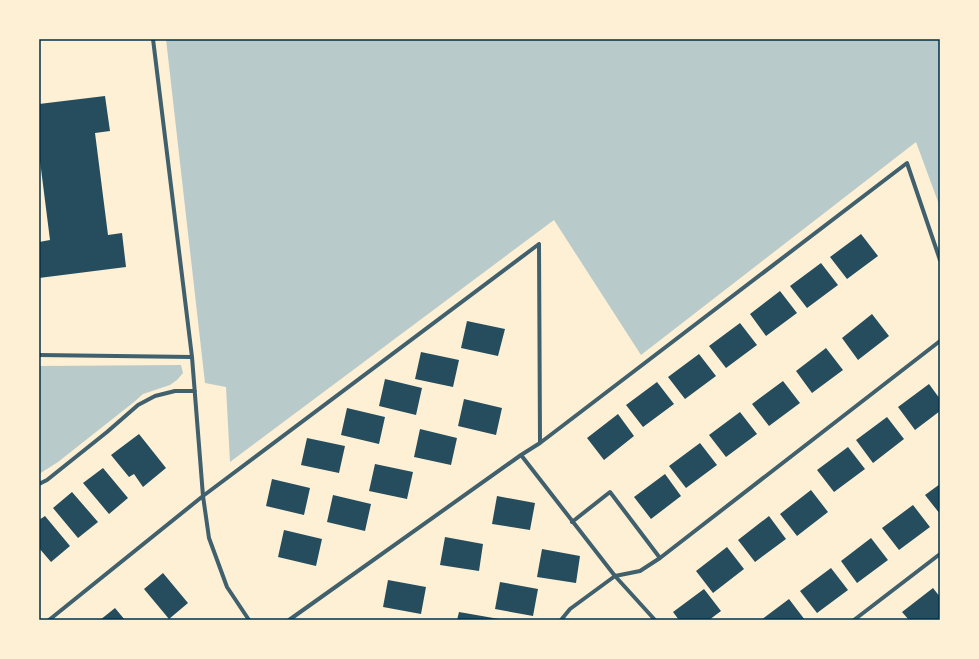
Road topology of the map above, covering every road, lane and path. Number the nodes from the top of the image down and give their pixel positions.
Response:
1 (153, 39) edge
2 (940, 260) edge
3 (940, 341) edge
4 (39, 355) edge
5 (192, 357) junction
6 (195, 392) junction
7 (540, 443) junction
8 (521, 455) junction
9 (39, 484) edge
10 (203, 496) junction
11 (572, 522) junction
12 (940, 554) edge
13 (660, 558) junction
14 (615, 576) junction
15 (49, 620) edge
16 (248, 620) edge
17 (288, 620) edge
18 (561, 620) edge
19 (655, 620) edge
20 (854, 620) edge

1 - 5 street
2 - 7 street
3 - 13 street
4 - 5 street
5 - 6 street
6 - 9 street
6 - 10 street
7 - 8 street
7 - 10 street
8 - 11 street
8 - 17 street
10 - 15 street
10 - 16 street
11 - 13 street
11 - 14 street
12 - 20 street
13 - 14 street
14 - 18 street
14 - 19 street

